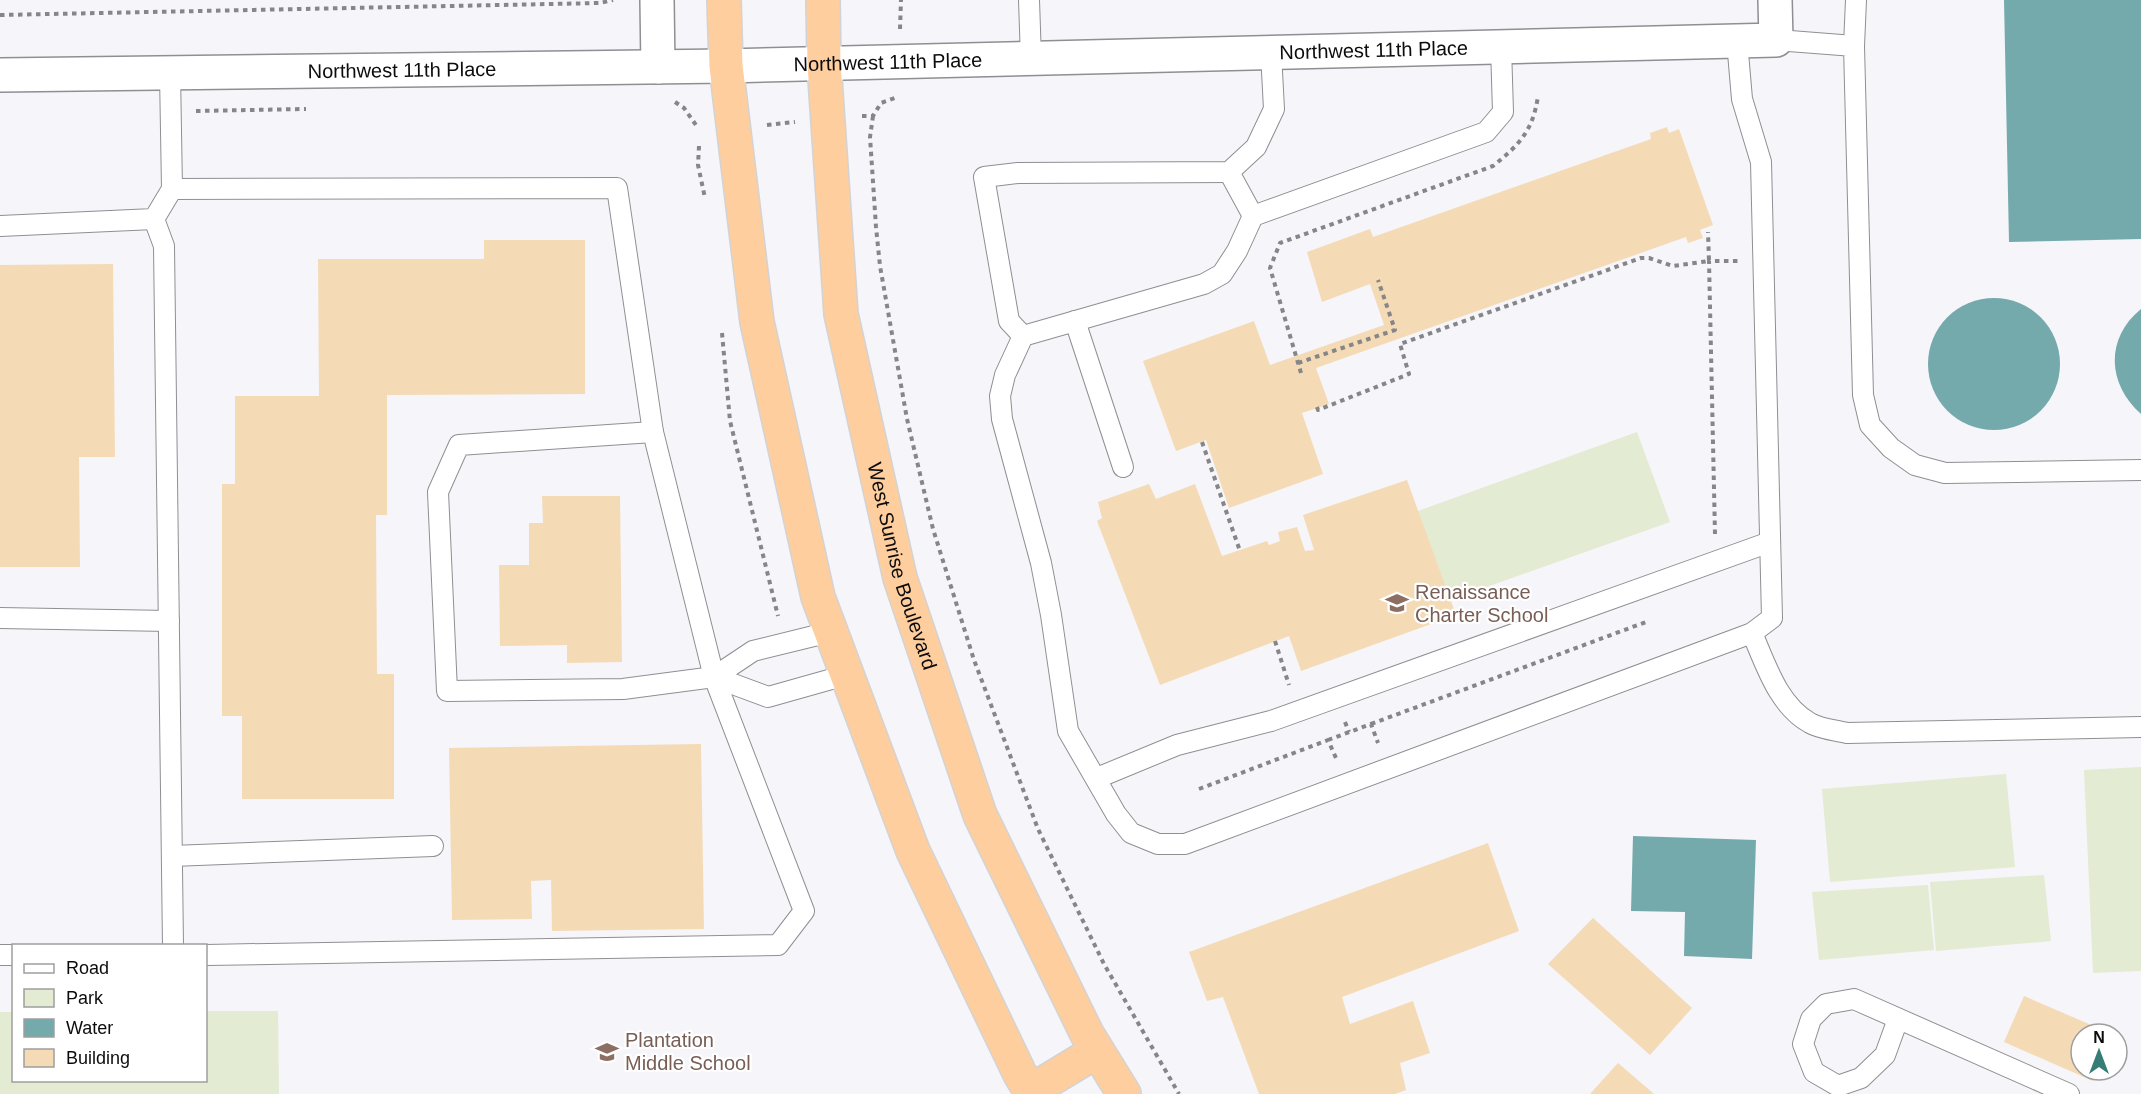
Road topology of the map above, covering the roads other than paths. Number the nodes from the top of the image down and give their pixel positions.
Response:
1 (657, 0) edge
2 (724, 0) edge
3 (823, 0) edge
4 (1029, 0) edge
5 (1775, 0) edge
6 (1856, 0) edge
7 (1776, 40) junction
8 (1737, 41) junction
9 (1854, 46) junction
10 (1502, 47) junction
11 (1271, 52) junction
12 (1030, 59) junction
13 (824, 64) junction
14 (726, 66) junction
15 (658, 67) junction
16 (170, 73) junction
17 (0, 75) edge
18 (1229, 172) junction
19 (172, 189) junction
20 (1253, 216) junction
21 (154, 219) junction
22 (0, 226) edge
23 (1075, 321) junction
24 (1023, 336) junction
25 (653, 432) junction
26 (1123, 467) dead end
27 (2141, 470) edge
28 (1770, 542) junction
29 (0, 618) edge
30 (169, 621) junction
31 (830, 632) junction
32 (1752, 633) junction
33 (846, 675) junction
34 (714, 677) junction
35 (2141, 727) edge
36 (1097, 778) junction
37 (433, 846) dead end
38 (172, 856) junction
39 (173, 944) edge
40 (207, 955) edge
41 (1898, 1019) junction
42 (1097, 1051) junction
43 (1030, 1093) edge
44 (1124, 1094) edge
45 (2069, 1094) edge

1 - 15 street
2 - 14 highway
3 - 13 highway, West Sunrise Boulevard
4 - 12 lane
5 - 7 street
6 - 9 lane
7 - 8 street, Northwest 11th Place
7 - 9 lane
8 - 10 street, Northwest 11th Place
8 - 28 lane
9 - 27 lane
10 - 11 street, Northwest 11th Place
10 - 20 lane
11 - 12 street, Northwest 11th Place
11 - 18 lane
12 - 13 street, Northwest 11th Place
13 - 14 street, Northwest 11th Place
13 - 42 highway, West Sunrise Boulevard
14 - 15 street, Northwest 11th Place
14 - 31 highway
15 - 16 street, Northwest 11th Place
16 - 17 street, Northwest 11th Place
16 - 19 lane
18 - 20 lane
18 - 24 lane
19 - 21 lane
19 - 25 lane
20 - 23 lane
21 - 22 lane
21 - 30 lane
23 - 24 lane
23 - 26 lane
24 - 36 lane
25 - 34 lane
25 - 34 lane
28 - 32 lane
28 - 36 lane
29 - 30 lane
30 - 38 lane
31 - 33 highway
31 - 34 lane
32 - 35 lane
32 - 36 lane
33 - 34 lane
33 - 43 highway
34 - 40 lane
37 - 38 lane
38 - 39 lane
41 - 41 lane
41 - 45 lane
42 - 43 highway
42 - 44 highway, West Sunrise Boulevard

